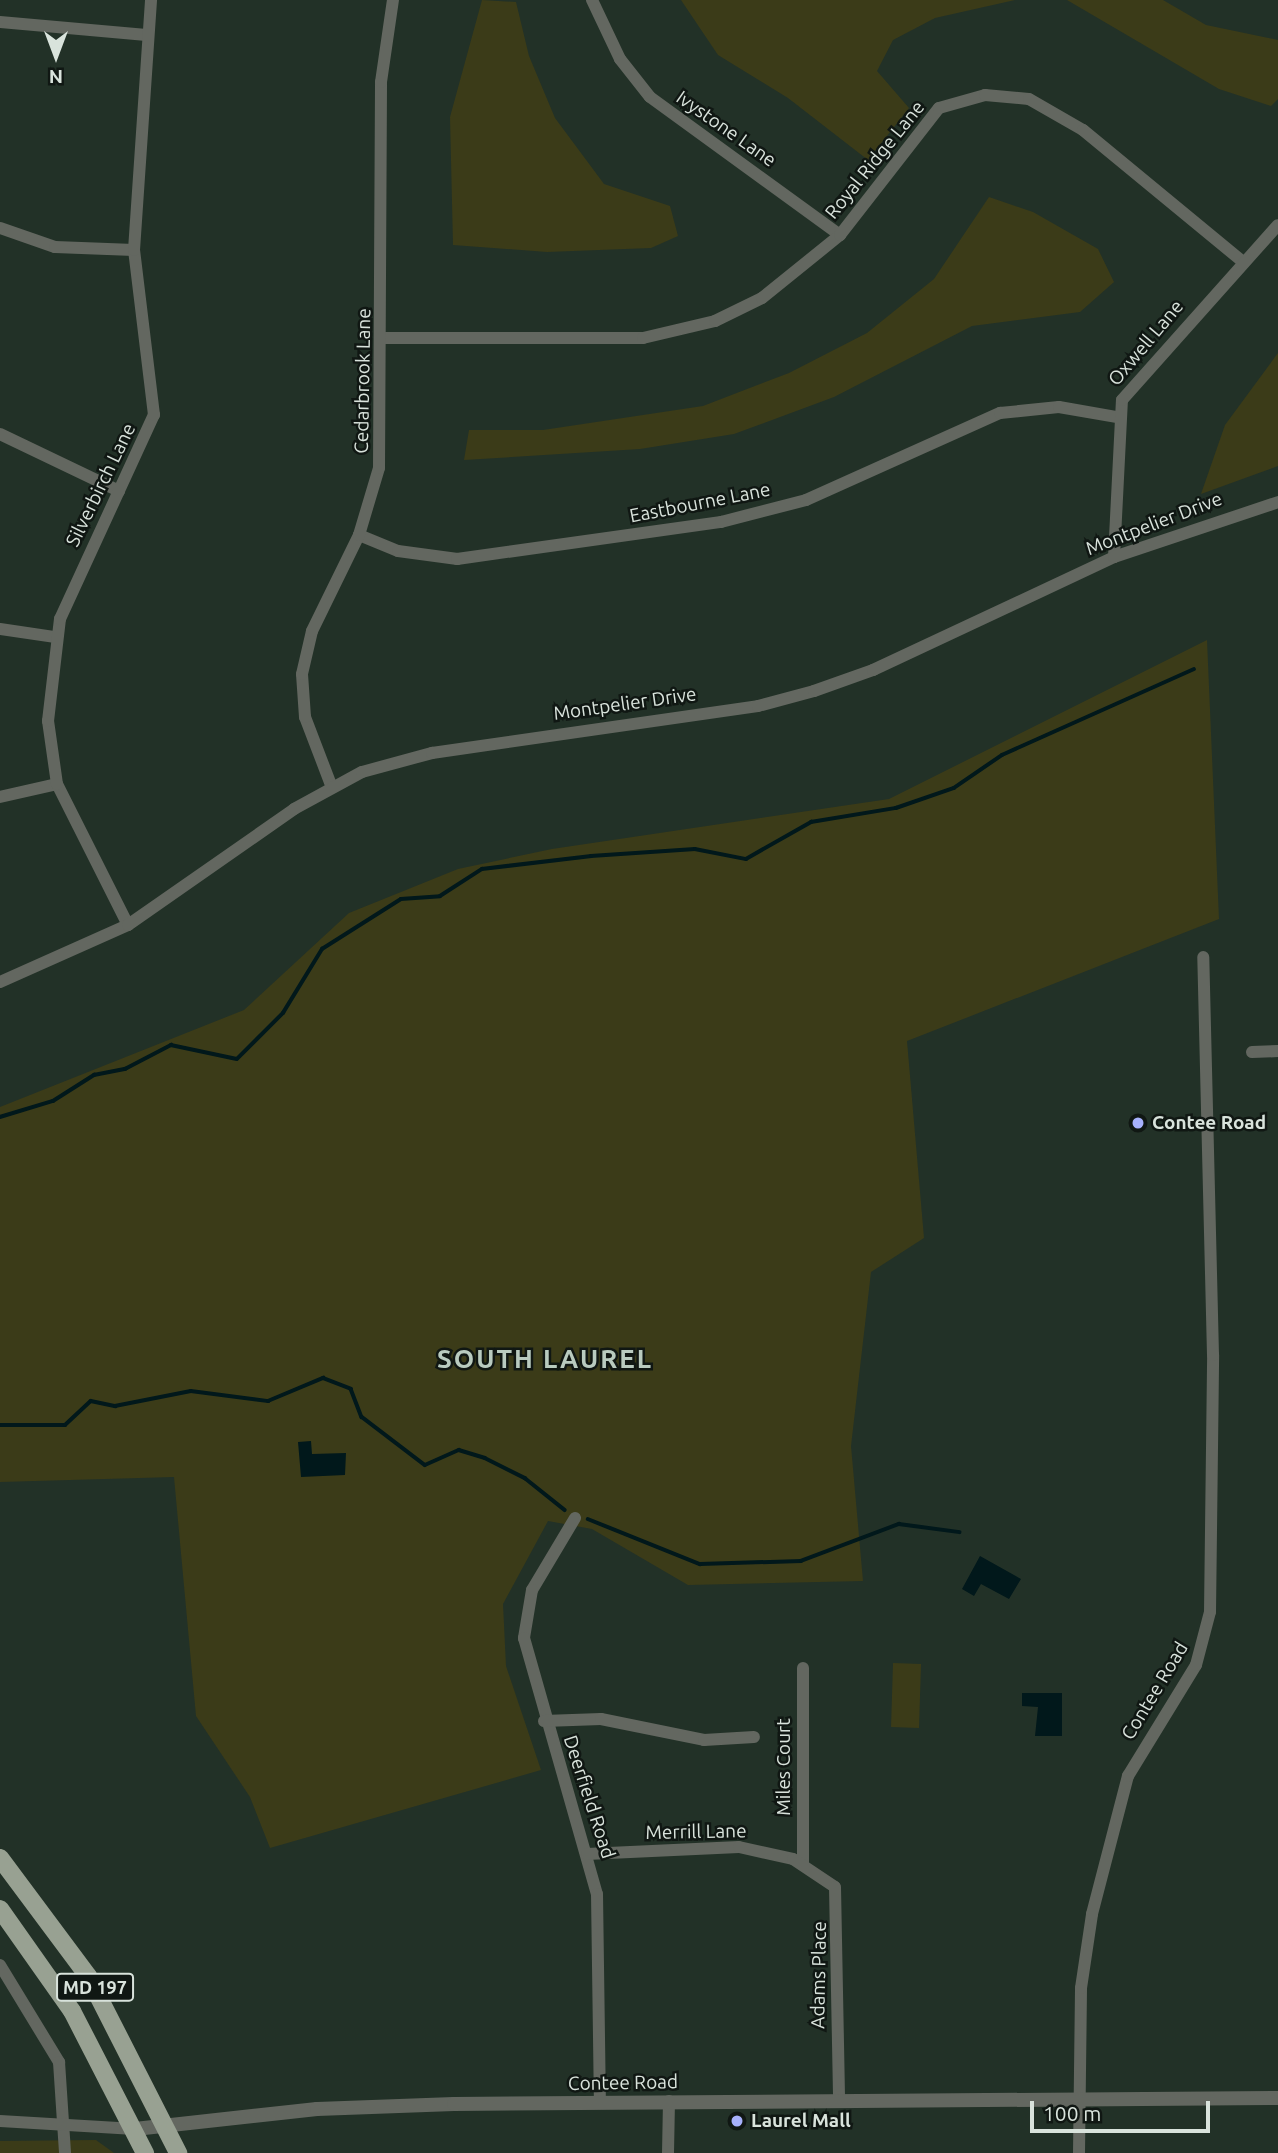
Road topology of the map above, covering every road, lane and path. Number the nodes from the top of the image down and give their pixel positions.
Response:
1 (151, 0) edge
2 (393, 0) edge
3 (592, 0) edge
4 (0, 22) edge
5 (146, 35) junction
6 (1278, 225) edge
7 (0, 228) edge
8 (840, 235) junction
9 (134, 250) junction
10 (1243, 262) junction
11 (383, 338) junction
12 (1117, 416) junction
13 (0, 434) edge
14 (119, 492) junction
15 (1278, 502) edge
16 (359, 536) junction
17 (1114, 557) junction
18 (0, 629) edge
19 (55, 637) junction
20 (57, 784) junction
21 (331, 785) junction
22 (0, 797) edge
23 (128, 925) junction
24 (1203, 957) dead end
25 (0, 982) edge
26 (1278, 1051) edge
27 (1252, 1052) dead end
28 (575, 1518) dead end
29 (803, 1668) dead end
30 (544, 1721) junction
31 (754, 1738) dead end
32 (587, 1854) junction
33 (0, 1858) edge
34 (803, 1865) junction
35 (0, 1909) edge
36 (0, 1965) edge
37 (1278, 2098) edge
38 (1079, 2100) junction
39 (669, 2101) junction
40 (839, 2102) junction
41 (600, 2103) junction
42 (0, 2121) edge
43 (65, 2125) junction
44 (135, 2129) junction
45 (168, 2129) junction
46 (65, 2153) edge
47 (145, 2153) edge
48 (178, 2153) edge
49 (668, 2153) edge
50 (1079, 2153) edge

1 - 5 street, Silverbirch Lane
2 - 11 street, Cedarbrook Lane
3 - 8 street, Ivystone Lane
4 - 5 street
5 - 9 street, Silverbirch Lane
6 - 10 street, Oxwell Lane
7 - 9 street
8 - 10 street, Royal Ridge Lane
8 - 11 street, Royal Ridge Lane
9 - 14 street, Silverbirch Lane
10 - 12 street, Oxwell Lane
11 - 16 street, Cedarbrook Lane
12 - 16 street, Eastbourne Lane
12 - 17 street, Oxwell Lane
13 - 14 street
14 - 19 street, Silverbirch Lane
15 - 17 street, Montpelier Drive
16 - 21 street, Cedarbrook Lane
17 - 21 street, Montpelier Drive
18 - 19 street
19 - 20 street, Silverbirch Lane
20 - 22 street
20 - 23 street, Silverbirch Lane
21 - 23 street, Montpelier Drive
23 - 25 street, Montpelier Drive
24 - 38 street, Contee Road
26 - 27 street
28 - 30 street, Deerfield Road
29 - 34 street, Miles Court
30 - 31 street
30 - 32 street, Deerfield Road
32 - 34 street, Merrill Lane
32 - 41 street, Deerfield Road
33 - 45 main road, MD 197
34 - 40 street, Adams Place
35 - 44 main road, MD 197
36 - 43 street
37 - 38 street, Contee Road
38 - 40 street, Contee Road
38 - 50 street
39 - 40 street, Contee Road
39 - 41 street, Contee Road
39 - 49 street
41 - 45 street, Contee Road
42 - 43 street
43 - 44 street
43 - 46 street
44 - 45 street, Contee Road
44 - 47 main road, MD 197
45 - 48 main road, MD 197

